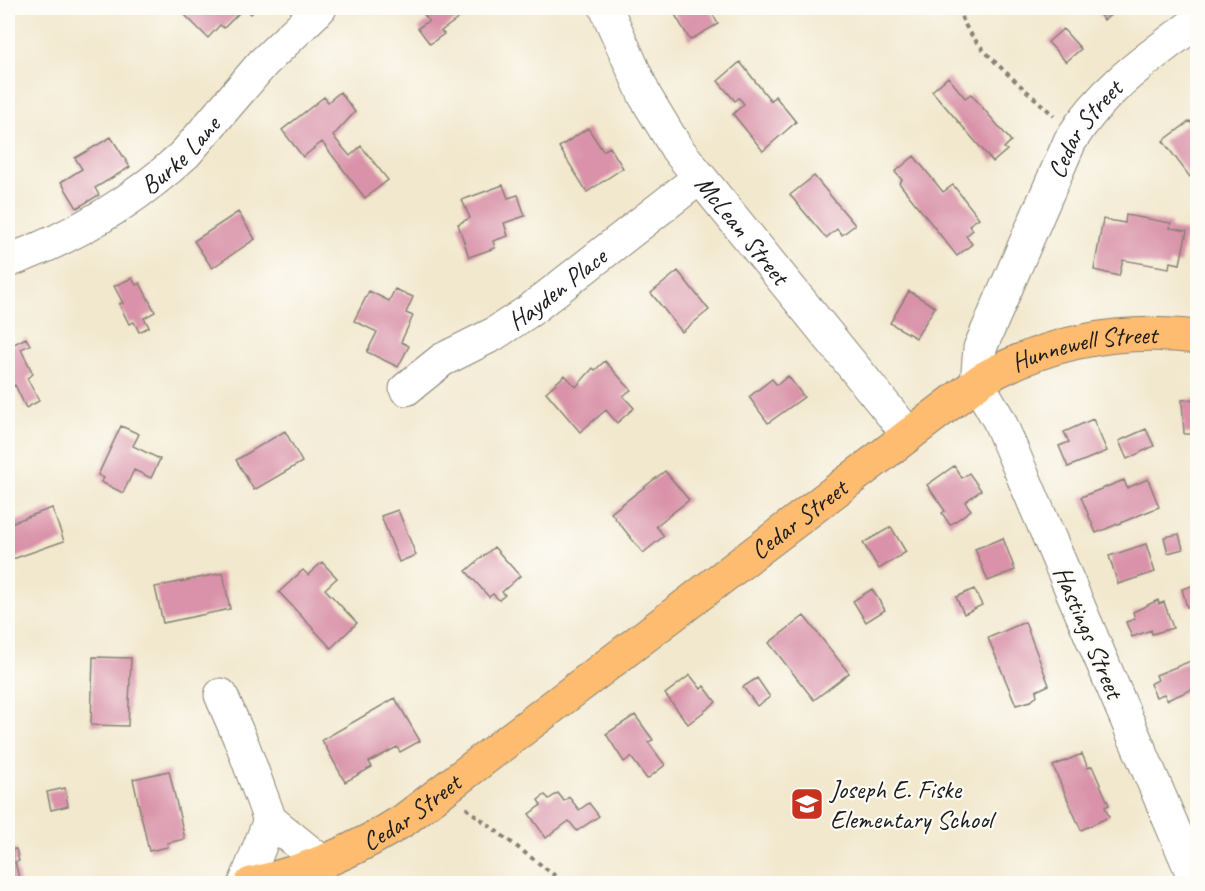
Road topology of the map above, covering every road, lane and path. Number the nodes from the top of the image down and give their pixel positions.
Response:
1 (320, 8) edge
2 (606, 8) edge
3 (959, 8) edge
4 (1197, 21) edge
5 (1074, 135) junction
6 (699, 178) junction
7 (8, 261) edge
8 (1197, 337) edge
9 (977, 382) junction
10 (406, 390) dead end
11 (908, 434) junction
12 (220, 695) dead end
13 (463, 804) dead end
14 (270, 820) junction
15 (323, 863) junction
16 (245, 884) edge
17 (251, 884) edge
18 (566, 884) edge
19 (1197, 884) edge

1 - 7 street, Burke Lane
2 - 6 street, McLean Street
3 - 5 path
4 - 5 street, Cedar Street
5 - 9 street, Cedar Street
6 - 10 street, Hayden Place
6 - 11 street, McLean Street
8 - 9 main road, Hunnewell Street
9 - 11 main road, Cedar Street
9 - 19 street, Hastings Street
11 - 15 main road, Cedar Street
12 - 14 street
13 - 18 path
14 - 15 street
14 - 16 street
15 - 17 main road, Cedar Street

